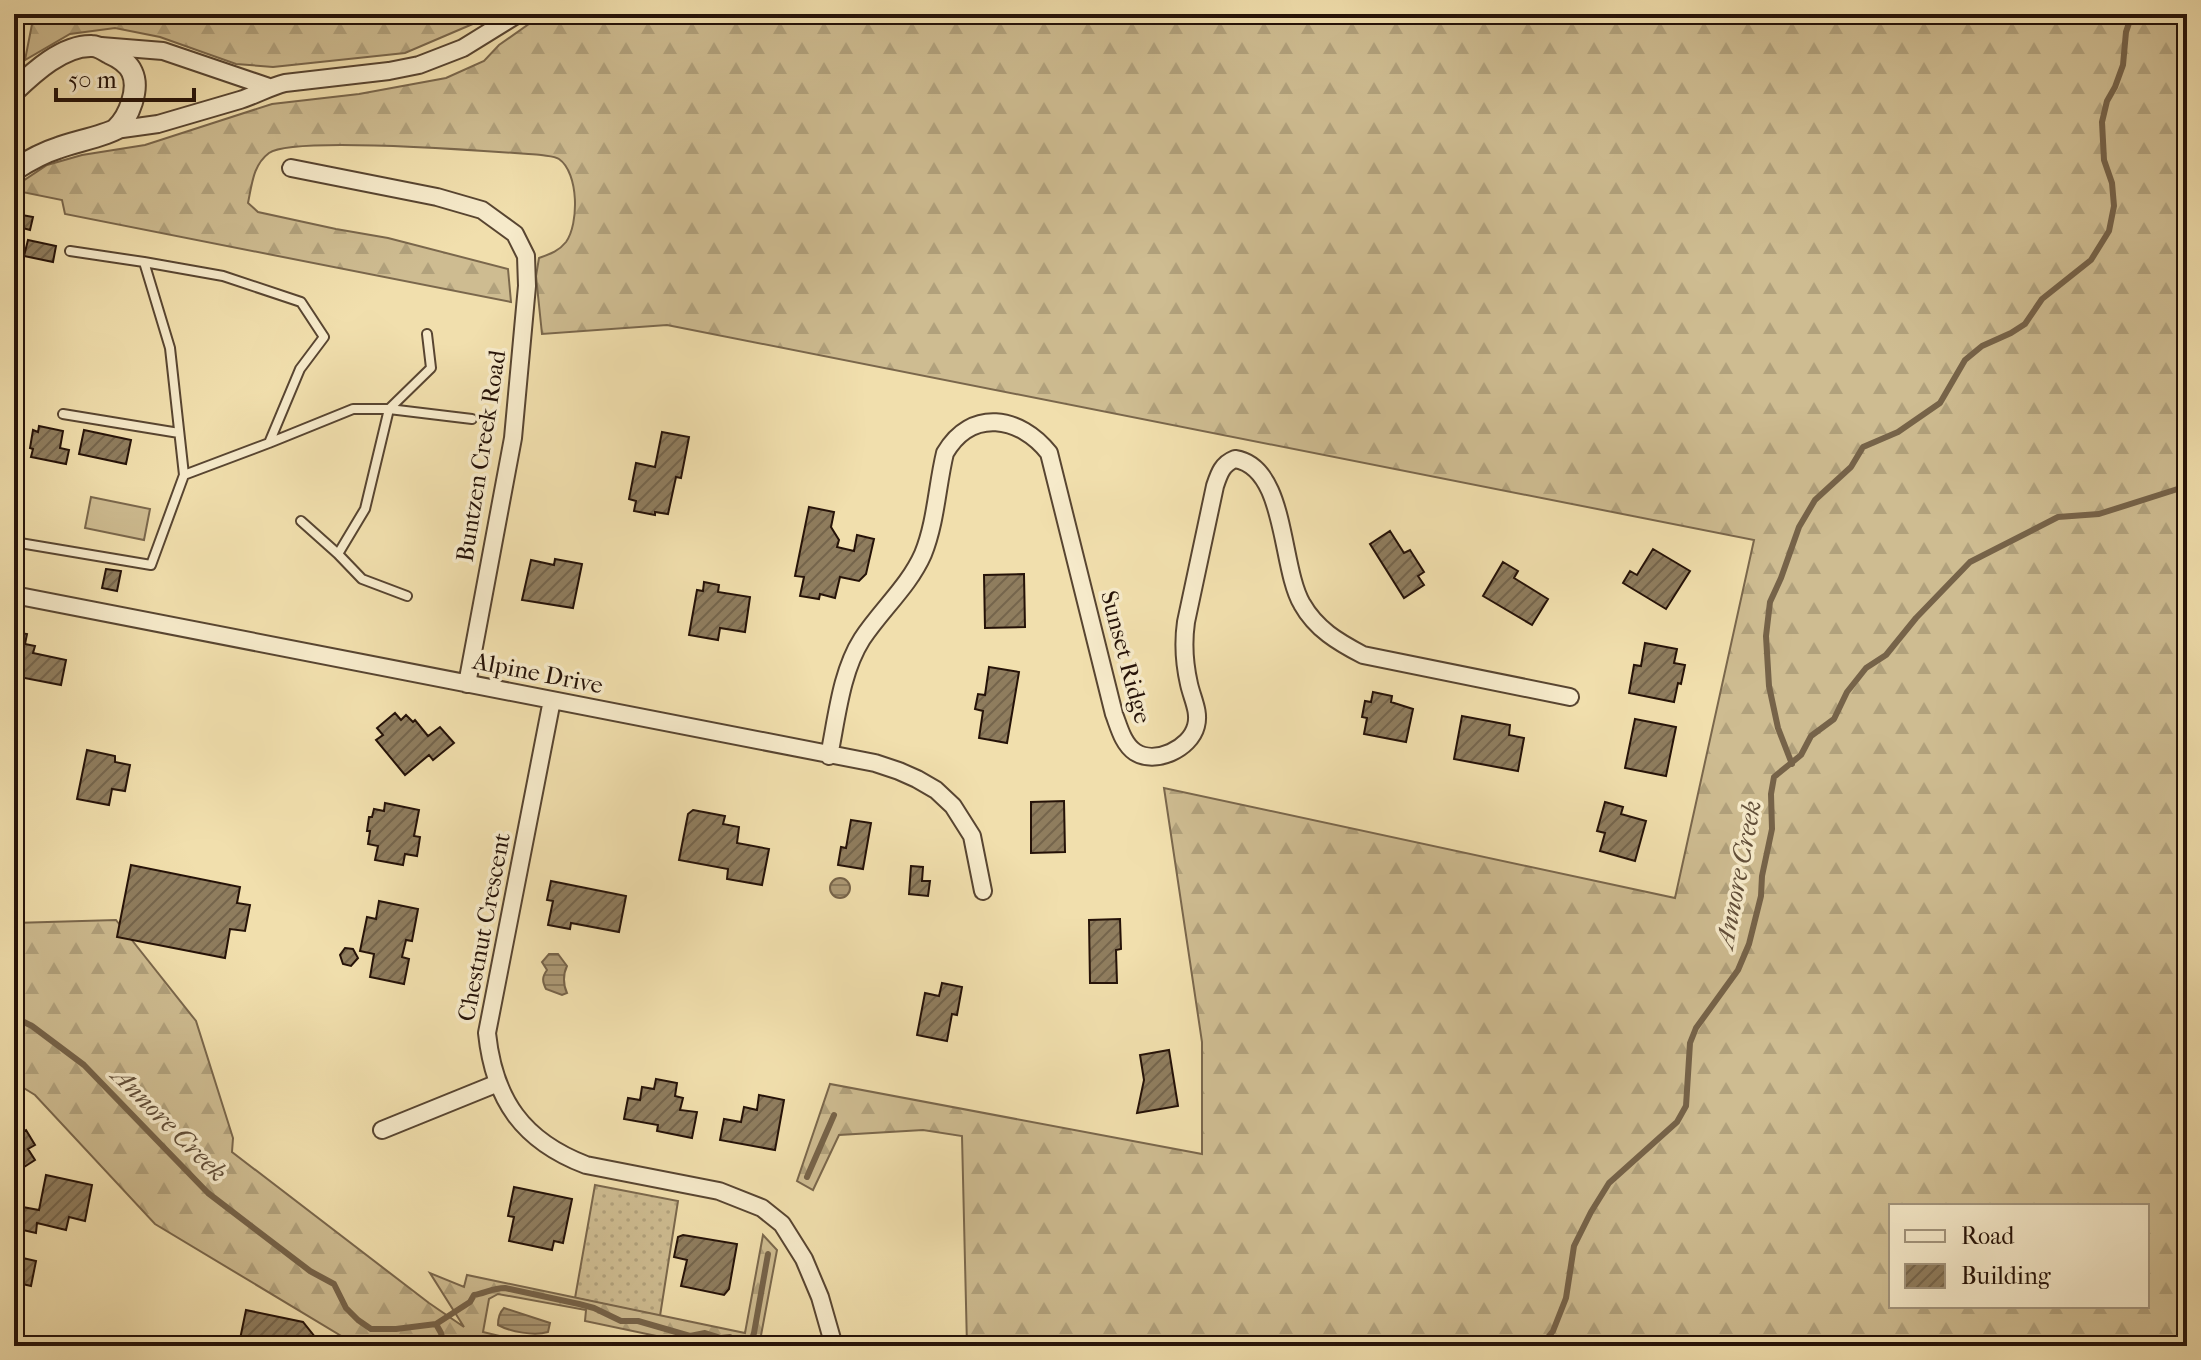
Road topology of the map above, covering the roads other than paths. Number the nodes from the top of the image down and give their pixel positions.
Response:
1 (18, 14) edge
2 (518, 14) edge
3 (14, 35) edge
4 (94, 45) junction
5 (269, 87) junction
6 (14, 91) edge
7 (115, 130) junction
8 (291, 168) dead end
9 (14, 170) edge
10 (70, 251) dead end
11 (144, 262) junction
12 (427, 334) dead end
13 (389, 409) junction
14 (63, 414) dead end
15 (472, 419) dead end
16 (179, 433) junction
17 (269, 443) junction
18 (184, 475) junction
19 (301, 521) dead end
20 (14, 542) edge
21 (338, 554) junction
22 (14, 595) edge
23 (407, 596) dead end
24 (467, 684) junction
25 (1570, 697) dead end
26 (552, 700) junction
27 (829, 756) junction
28 (983, 891) dead end
29 (498, 1083) junction
30 (382, 1130) dead end
31 (834, 1346) edge

1 - 3 lane
2 - 5 street
4 - 5 street
4 - 6 street
4 - 7 street
5 - 7 street
7 - 9 street
8 - 24 street, Buntzen Creek Road
10 - 11 lane
11 - 16 lane
11 - 17 lane
12 - 13 lane
13 - 15 lane
13 - 17 lane
13 - 21 lane
14 - 16 lane
16 - 18 lane
17 - 18 lane
18 - 20 lane
19 - 21 lane
21 - 23 lane
22 - 24 street, Alpine Drive
24 - 26 street, Alpine Drive
25 - 27 street, Sunset Ridge
26 - 27 street, Alpine Drive
26 - 29 street, Chestnut Crescent
27 - 28 street, Alpine Drive
29 - 30 street
29 - 31 street, Chestnut Crescent

